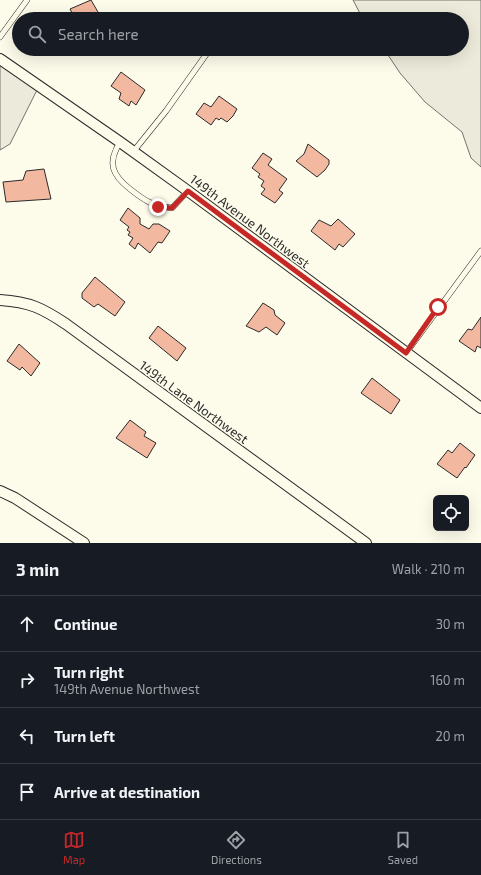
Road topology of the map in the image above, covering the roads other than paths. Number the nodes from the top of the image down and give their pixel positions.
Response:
1 (28, 0) edge
2 (19, 12) edge
3 (12, 21) edge
4 (0, 37) edge
5 (205, 56) edge
6 (0, 60) edge
7 (120, 142) junction
8 (133, 152) junction
9 (188, 191) junction
10 (481, 251) edge
11 (0, 300) edge
12 (406, 353) junction
13 (481, 408) edge
14 (0, 491) edge
15 (84, 543) edge
16 (366, 543) edge

1 - 2 lane
3 - 4 lane
5 - 8 lane
6 - 7 street, 149th Avenue Northwest
7 - 8 street, 149th Avenue Northwest
7 - 9 lane
8 - 9 street, 149th Avenue Northwest
9 - 12 street, 149th Avenue Northwest
10 - 12 lane
11 - 16 street, 149th Lane Northwest
12 - 13 street, 149th Avenue Northwest
14 - 15 street

